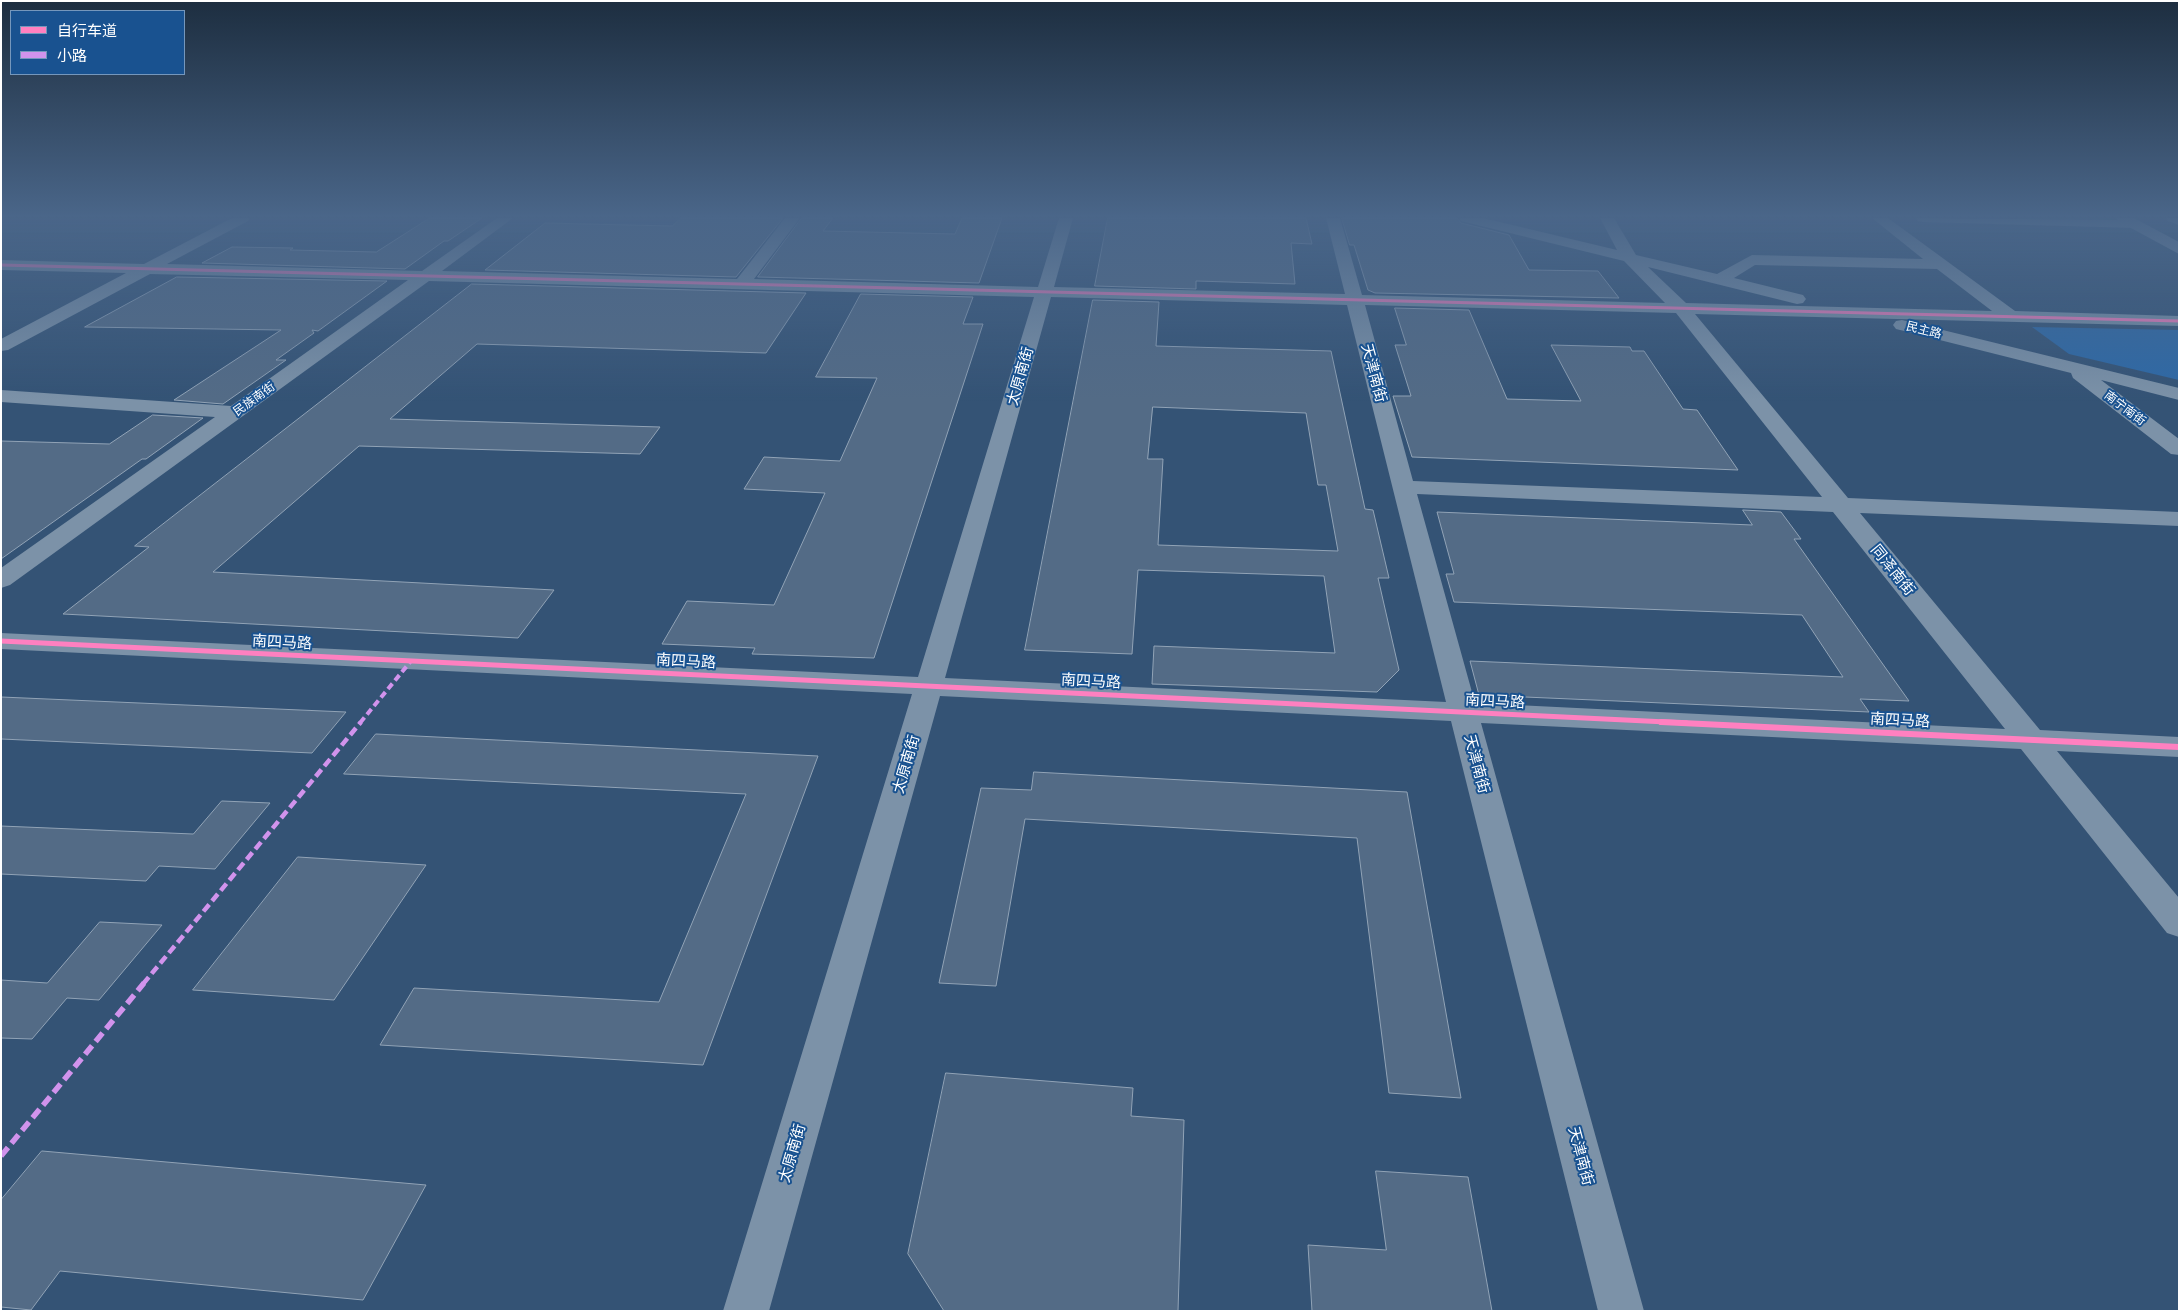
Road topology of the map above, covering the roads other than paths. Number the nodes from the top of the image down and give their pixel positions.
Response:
1 (127, 279) edge
2 (421, 279) edge
3 (553, 279) edge
4 (746, 279) edge
5 (1048, 279) edge
6 (1349, 279) edge
7 (1651, 279) edge
8 (1711, 279) edge
9 (1721, 279) edge
10 (1961, 279) edge
11 (1718, 281) junction
12 (742, 284) junction
13 (1044, 292) junction
14 (1355, 300) junction
15 (1681, 308) junction
16 (1854, 312) junction
17 (2010, 316) junction
18 (2179, 321) edge
19 (1, 346) edge
20 (2071, 368) junction
21 (2179, 394) edge
22 (1, 396) edge
23 (236, 412) junction
24 (2179, 449) edge
25 (1404, 487) junction
26 (1841, 505) junction
27 (2179, 519) edge
28 (1, 580) edge
29 (1, 641) edge
30 (929, 686) junction
31 (1463, 712) junction
32 (2030, 739) junction
33 (2179, 746) edge
34 (2179, 923) edge
35 (746, 1311) edge
36 (1622, 1311) edge

1 - 19 street
2 - 23 street, 民族南街
3 - 12 street
4 - 12 street
5 - 13 street, 太原南街
6 - 14 street, 天津南街
7 - 15 street, 同泽南街
8 - 11 street, 民主路
9 - 11 street
10 - 17 street
11 - 16 street, 民主路
12 - 13 street
13 - 14 street
13 - 30 street, 太原南街
14 - 15 street
14 - 25 street, 天津南街
15 - 16 street
15 - 26 street, 同泽南街
16 - 17 street
16 - 20 street, 民主路
17 - 18 street
20 - 21 street, 民主路
20 - 24 street, 南宁南街
22 - 23 street
23 - 28 street, 民族南街
25 - 26 street
25 - 31 street, 天津南街
26 - 27 street
26 - 32 street, 同泽南街
29 - 30 street, 南四马路
30 - 31 street, 南四马路
30 - 35 street, 太原南街
31 - 32 street, 南四马路
31 - 36 street, 天津南街
32 - 33 street, 南四马路
32 - 34 street, 同泽南街

